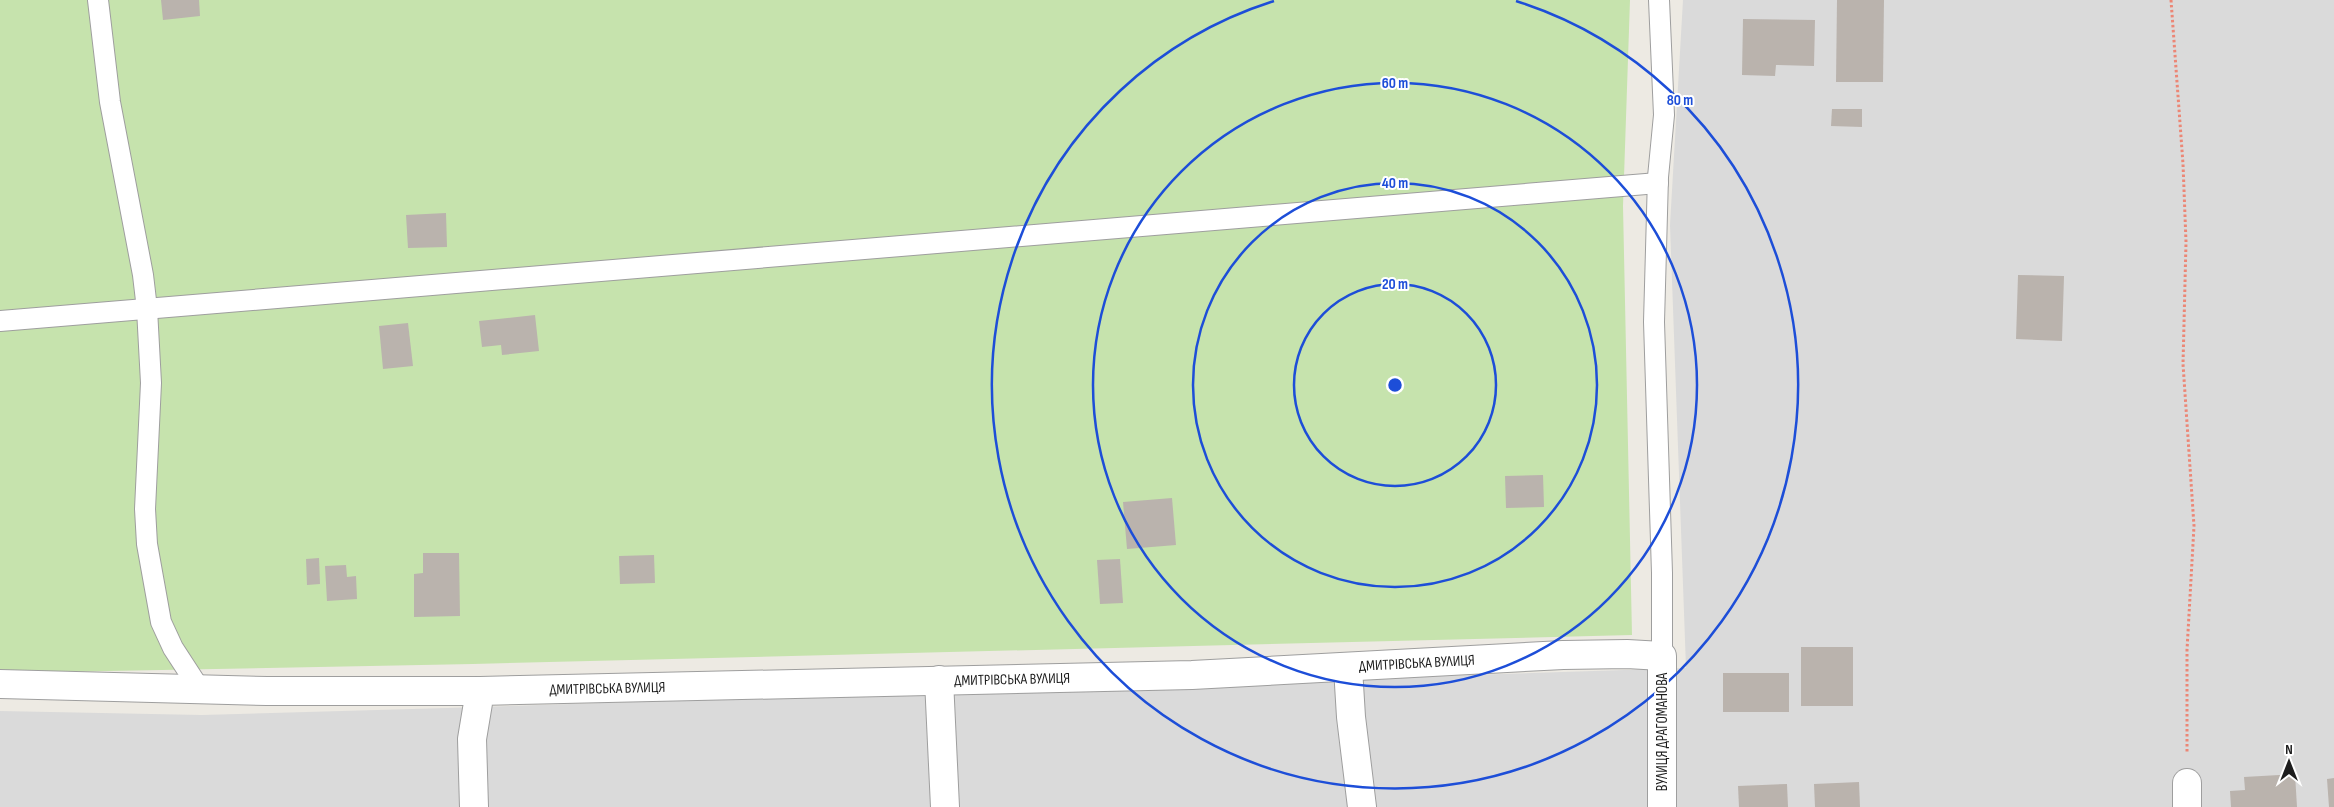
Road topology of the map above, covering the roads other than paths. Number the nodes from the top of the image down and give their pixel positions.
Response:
1 (98, 0) edge
2 (1659, 0) edge
3 (1658, 183) junction
4 (147, 309) junction
5 (0, 321) edge
6 (1662, 656) junction
7 (1348, 668) junction
8 (939, 680) junction
9 (0, 684) edge
10 (199, 688) junction
11 (480, 690) junction
12 (474, 807) edge
13 (945, 807) edge
14 (1362, 807) edge
15 (1662, 807) edge

1 - 4 lane
2 - 3 lane
3 - 4 lane
3 - 6 lane
4 - 5 lane
4 - 10 lane
6 - 7 street, ДМИТРІВСЬКА ВУЛИЦЯ
6 - 15 street, ВУЛИЦЯ ДРАГОМАНОВА
7 - 8 street, ДМИТРІВСЬКА ВУЛИЦЯ
7 - 14 street
8 - 11 street, ДМИТРІВСЬКА ВУЛИЦЯ
8 - 13 street
9 - 10 street, ДМИТРІВСЬКА ВУЛИЦЯ
10 - 11 street, ДМИТРІВСЬКА ВУЛИЦЯ
11 - 12 street

